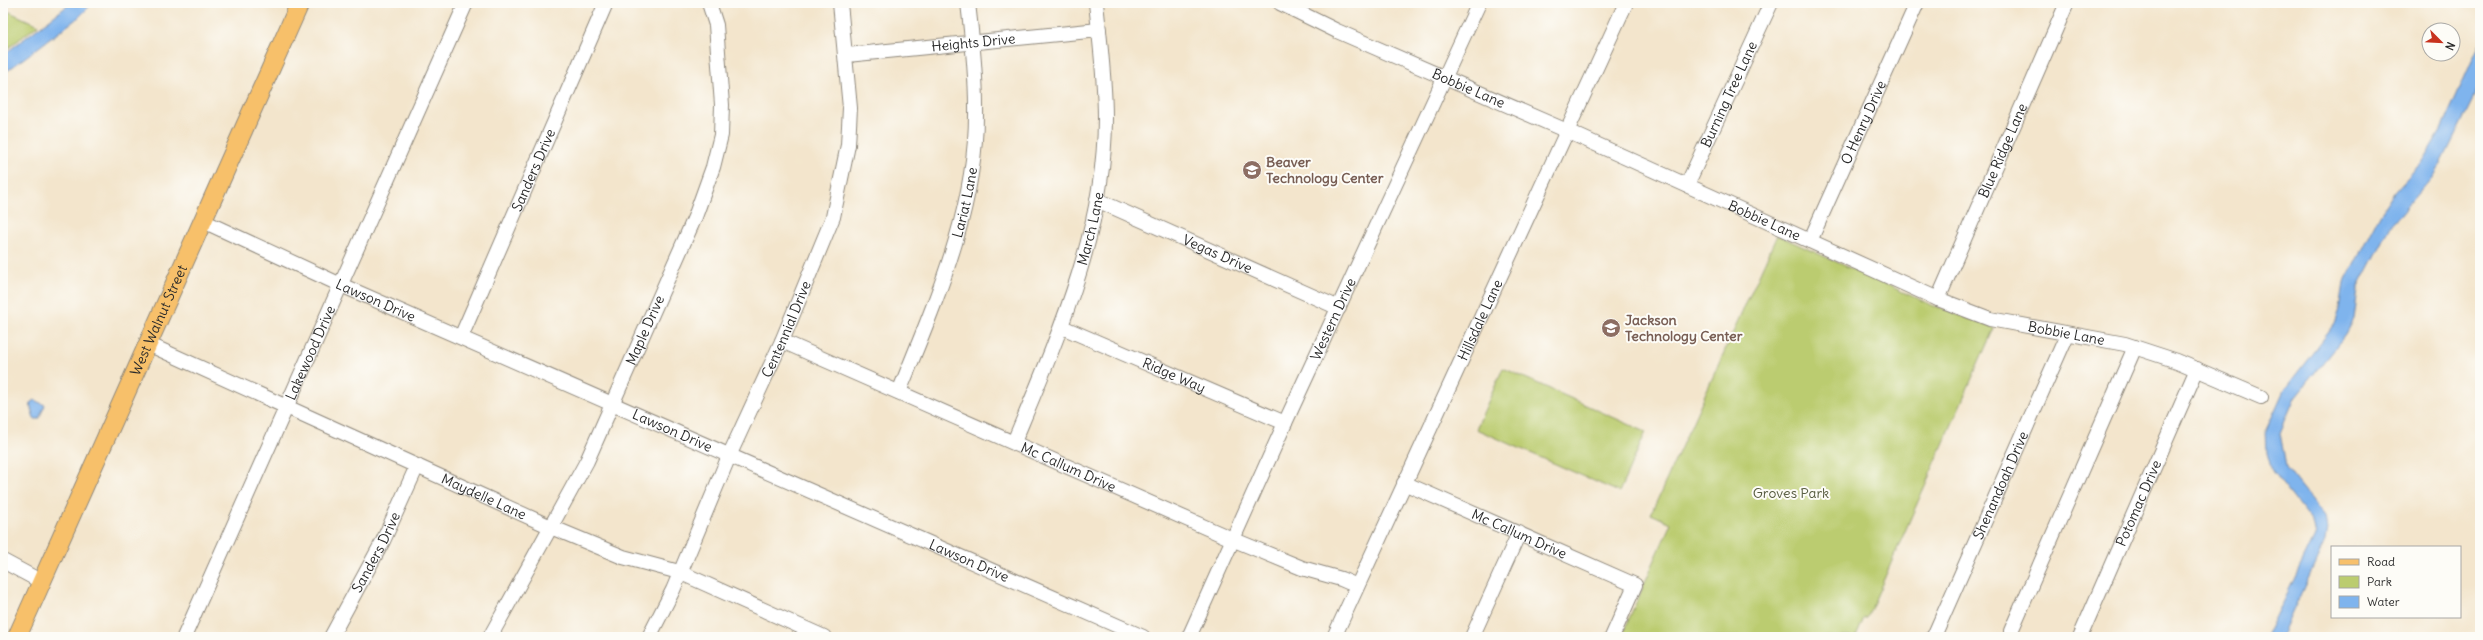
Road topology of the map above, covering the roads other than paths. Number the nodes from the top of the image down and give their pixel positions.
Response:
1 (300, 3) edge
2 (466, 3) edge
3 (606, 3) edge
4 (709, 3) edge
5 (840, 3) edge
6 (968, 3) edge
7 (1096, 3) edge
8 (1280, 3) edge
9 (1479, 3) edge
10 (1626, 3) edge
11 (1771, 3) edge
12 (1917, 3) edge
13 (2067, 3) edge
14 (1099, 30) junction
15 (972, 43) junction
16 (847, 56) junction
17 (1445, 78) junction
18 (1567, 131) junction
19 (1687, 185) junction
20 (1097, 200) junction
21 (203, 221) junction
22 (1810, 241) junction
23 (341, 285) junction
24 (1938, 299) junction
25 (1339, 308) junction
26 (1062, 327) junction
27 (2066, 335) junction
28 (460, 337) junction
29 (782, 341) junction
30 (148, 344) junction
31 (2135, 347) junction
32 (2198, 369) junction
33 (899, 392) junction
34 (2261, 397) dead end
35 (613, 404) junction
36 (287, 406) junction
37 (1285, 422) junction
38 (1014, 442) junction
39 (729, 456) junction
40 (417, 466) junction
41 (1404, 483) junction
42 (552, 527) junction
43 (1519, 533) junction
44 (1232, 539) junction
45 (3, 561) edge
46 (679, 572) junction
47 (42, 582) junction
48 (1357, 586) junction
49 (2011, 631) dead end
50 (1935, 636) edge
51 (17, 637) edge
52 (184, 637) edge
53 (331, 637) edge
54 (490, 637) edge
55 (649, 637) edge
56 (824, 637) edge
57 (1143, 637) edge
58 (1189, 637) edge
59 (1334, 637) edge
60 (1472, 637) edge
61 (1612, 637) edge
62 (2080, 637) edge

1 - 21 main road, West Walnut Street
2 - 23 street, Lakewood Drive
3 - 28 street, Sanders Drive
4 - 35 street, Maple Drive
5 - 16 street, Centennial Drive
6 - 15 street, Lariat Lane
7 - 14 street, March Lane
8 - 17 street, Bobbie Lane
9 - 17 street, Western Drive
10 - 18 street, Hillsdale Lane
11 - 19 street, Burning Tree Lane
12 - 22 street, O Henry Drive
13 - 24 street, Blue Ridge Lane
14 - 15 street, Heights Drive
14 - 20 street, March Lane
15 - 16 street, Heights Drive
15 - 33 street, Lariat Lane
16 - 29 street, Centennial Drive
17 - 18 street, Bobbie Lane
17 - 25 street, Western Drive
18 - 19 street, Bobbie Lane
18 - 41 street, Hillsdale Lane
19 - 22 street, Bobbie Lane
20 - 25 street, Vegas Drive
20 - 26 street, March Lane
21 - 23 street, Lawson Drive
21 - 30 main road, West Walnut Street
22 - 24 street, Bobbie Lane
23 - 28 street, Lawson Drive
23 - 36 street, Lakewood Drive
24 - 27 street, Bobbie Lane
25 - 37 street, Western Drive
26 - 37 street, Ridge Way
26 - 38 street, March Lane
27 - 31 street, Bobbie Lane
27 - 50 street, Shenandoah Drive
28 - 35 street, Lawson Drive
29 - 33 street, Mc Callum Drive
29 - 39 street, Centennial Drive
30 - 36 street, Maydelle Lane
30 - 47 main road, West Walnut Street
31 - 32 street, Bobbie Lane
31 - 49 street
32 - 34 street, Bobbie Lane
32 - 62 street, Potomac Drive
33 - 38 street, Mc Callum Drive
35 - 39 street, Lawson Drive
35 - 42 street, Maple Drive
36 - 40 street, Maydelle Lane
36 - 52 street, Lakewood Drive
37 - 44 street, Western Drive
38 - 44 street, Mc Callum Drive
39 - 46 street, Centennial Drive
39 - 57 street, Lawson Drive
40 - 42 street, Maydelle Lane
40 - 53 street, Sanders Drive
41 - 43 street, Mc Callum Drive
41 - 48 street, Hillsdale Lane
42 - 46 street, Maydelle Lane
42 - 54 street, Maple Drive
43 - 60 street
43 - 61 street, Mc Callum Drive
44 - 48 street, Mc Callum Drive
44 - 58 street, Western Drive
45 - 47 street
46 - 55 street, Centennial Drive
46 - 56 street, Maydelle Lane
47 - 51 main road, West Walnut Street
48 - 59 street, Hillsdale Lane

